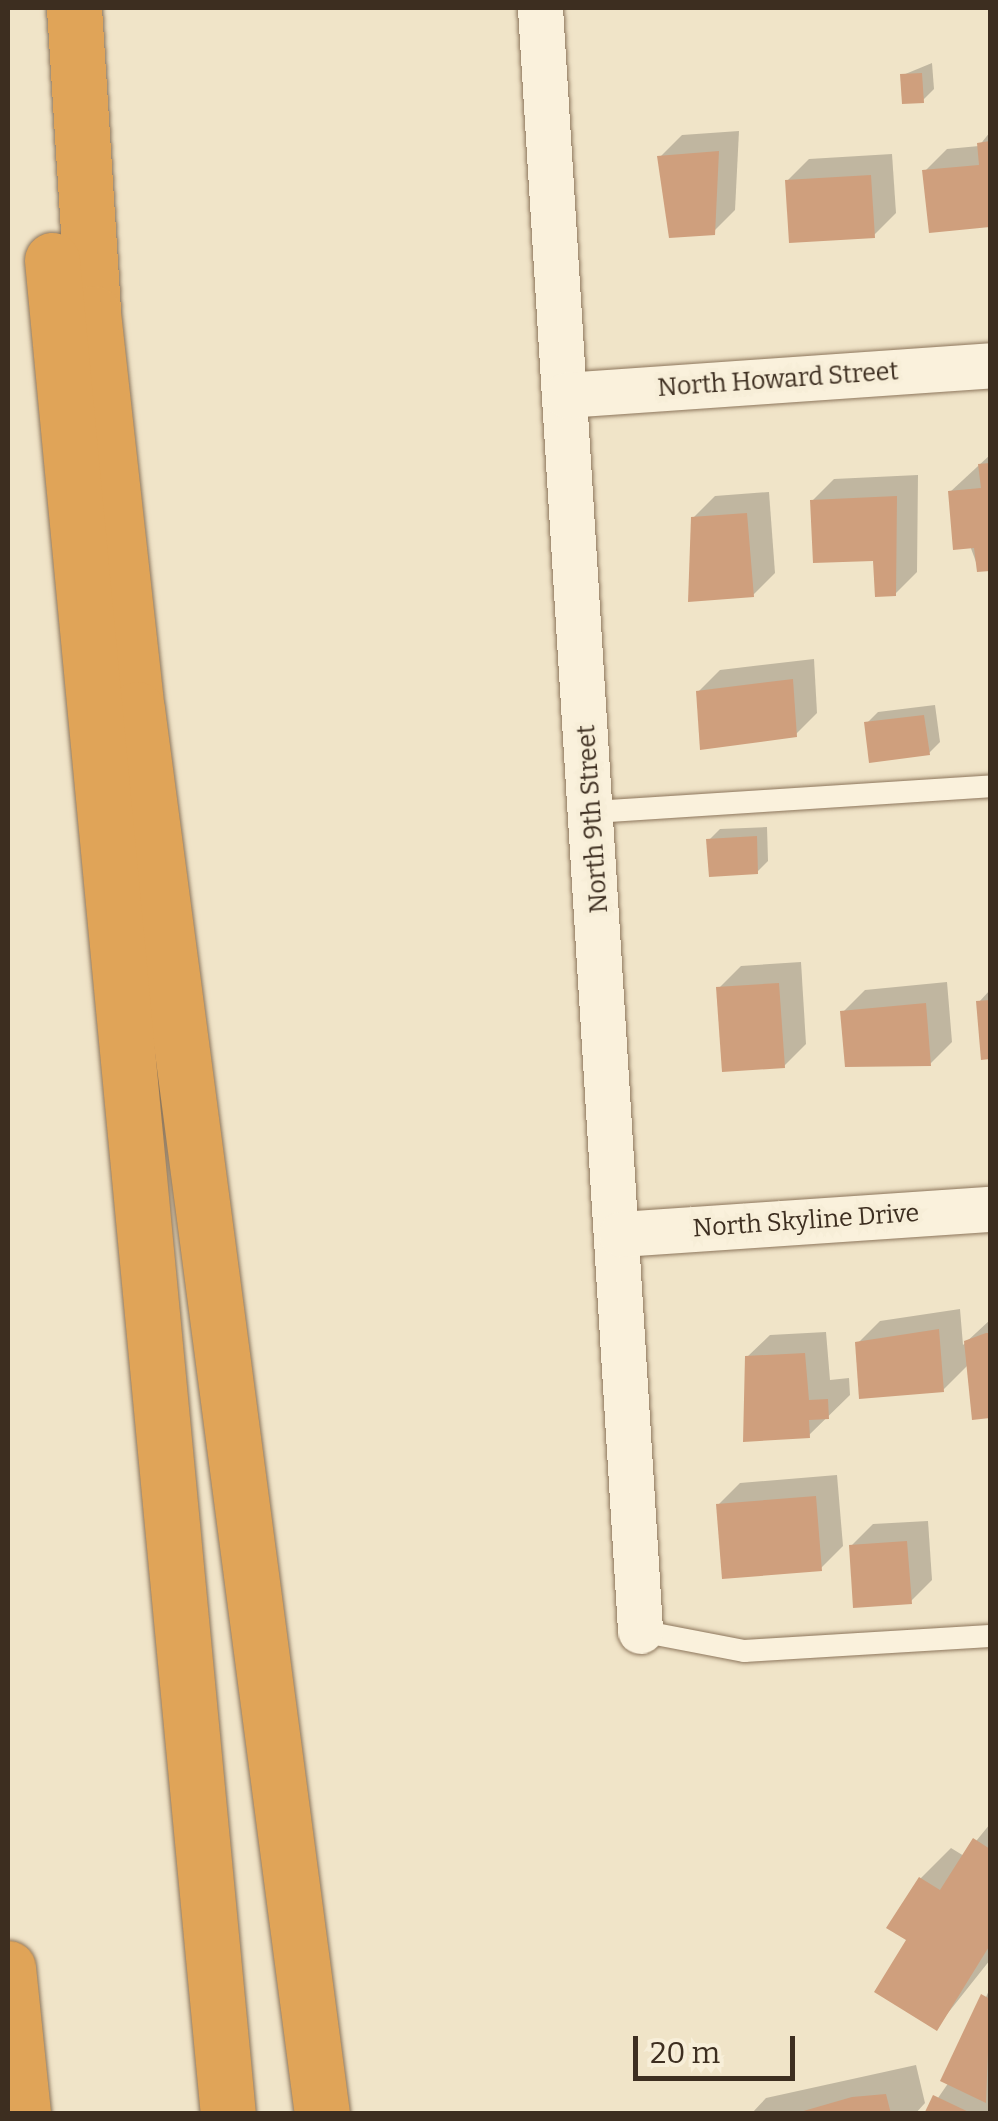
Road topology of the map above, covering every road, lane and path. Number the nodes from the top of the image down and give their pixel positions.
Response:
1 (38, 8) edge
2 (74, 8) edge
3 (540, 8) edge
4 (990, 365) edge
5 (566, 395) junction
6 (990, 786) edge
7 (593, 812) junction
8 (990, 1208) edge
9 (621, 1234) junction
10 (640, 1631) joint
11 (990, 1636) edge
12 (8, 1968) edge
13 (22, 2114) edge
14 (228, 2114) edge
15 (322, 2114) edge

1 - 14 highway
2 - 15 highway
3 - 5 street, North 9th Street
4 - 5 street, North Howard Street
5 - 7 street, North 9th Street
6 - 7 lane
7 - 9 street, North 9th Street
8 - 9 street, North Skyline Drive
9 - 10 street, North 9th Street
10 - 11 lane
12 - 13 highway

